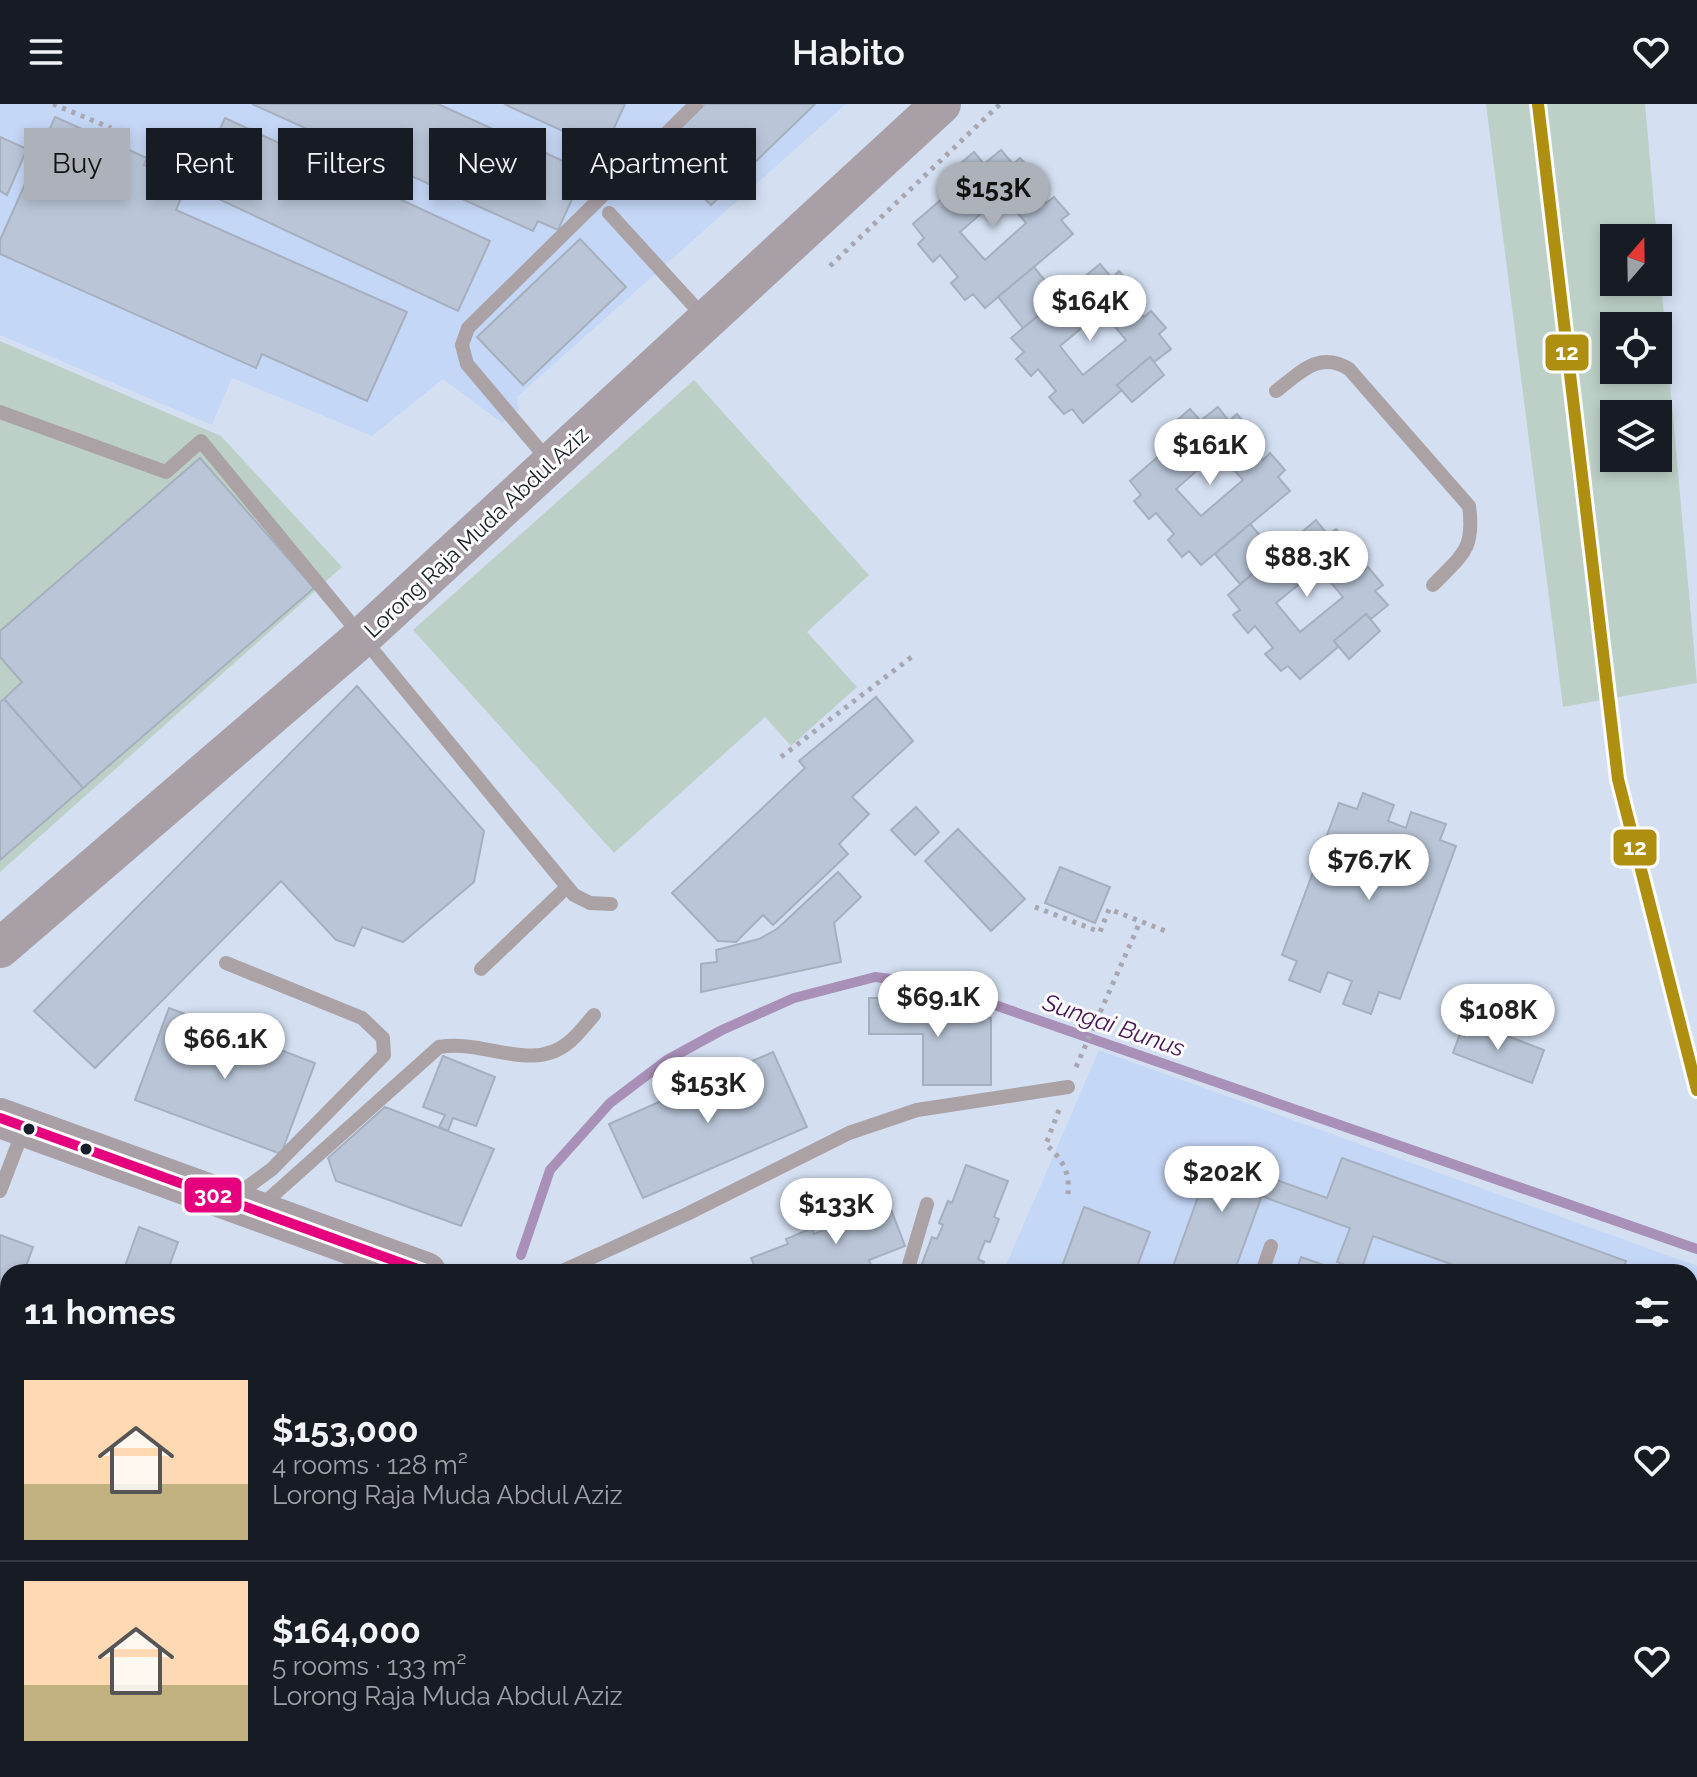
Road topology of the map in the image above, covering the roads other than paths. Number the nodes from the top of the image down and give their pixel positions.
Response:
1 (696, 104) edge
2 (934, 107) edge
3 (609, 213) dead end
4 (707, 320) junction
5 (1276, 391) dead end
6 (0, 412) edge
7 (550, 464) junction
8 (1433, 585) dead end
9 (361, 638) junction
10 (567, 887) junction
11 (611, 904) dead end
12 (0, 948) edge
13 (226, 963) dead end
14 (481, 969) dead end
15 (594, 1015) dead end
16 (1068, 1087) road end
17 (12, 1122) edge
18 (0, 1191) edge
19 (927, 1204) dead end
20 (244, 1205) junction
21 (1271, 1246) dead end
22 (404, 1264) edge
23 (578, 1264) edge
24 (909, 1264) edge
25 (1265, 1264) edge

1 - 7 lane
2 - 4 street, Lorong Raja Muda Abdul Aziz
3 - 4 lane
4 - 7 street, Lorong Raja Muda Abdul Aziz
5 - 8 lane
6 - 9 lane
7 - 9 street, Lorong Raja Muda Abdul Aziz
9 - 10 lane
9 - 12 street, Lorong Raja Muda Abdul Aziz
10 - 11 lane
10 - 14 lane
13 - 20 lane
15 - 20 lane
16 - 23 lane
17 - 18 lane
17 - 20 street
19 - 24 lane
20 - 22 street
21 - 25 lane

